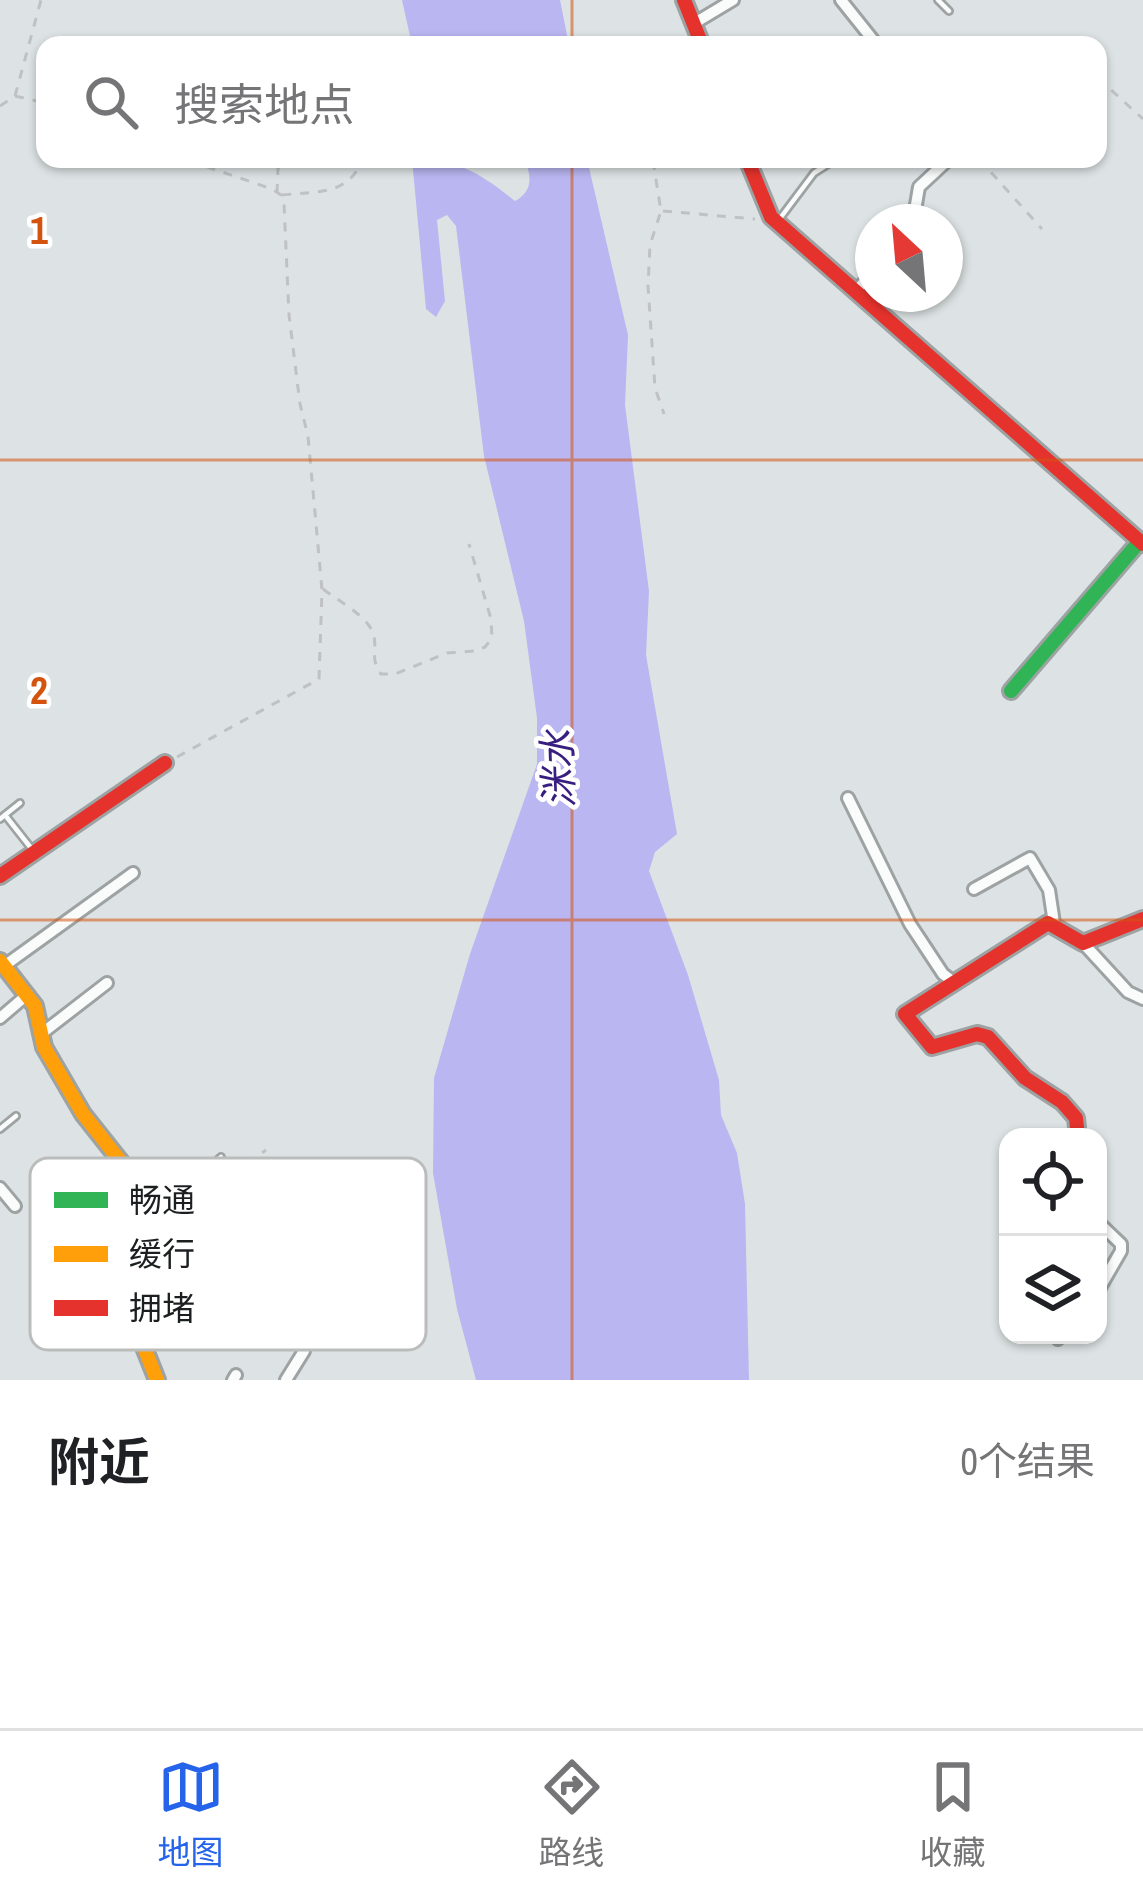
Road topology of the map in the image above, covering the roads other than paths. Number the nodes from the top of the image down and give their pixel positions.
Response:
1 (684, 0) edge
2 (733, 0) edge
3 (938, 0) edge
4 (846, 1) edge
5 (949, 11) dead end
6 (693, 24) junction
7 (698, 36) edge
8 (871, 36) edge
9 (750, 168) edge
10 (822, 168) edge
11 (940, 168) edge
12 (916, 204) edge
13 (777, 222) junction
14 (855, 288) edge
15 (882, 312) edge
16 (1141, 543) edge
17 (1011, 691) dead end
18 (165, 763) road end
19 (848, 798) dead end
20 (20, 803) dead end
21 (2, 817) edge
22 (35, 854) junction
23 (133, 873) dead end
24 (0, 876) edge
25 (974, 890) dead end
26 (1143, 919) edge
27 (1054, 923) junction
28 (1083, 943) junction
29 (2, 964) edge
30 (106, 983) dead end
31 (955, 983) junction
32 (28, 994) junction
33 (1143, 999) edge
34 (0, 1018) edge
35 (41, 1034) junction
36 (16, 1116) dead end
37 (1077, 1128) edge
38 (0, 1130) edge
39 (117, 1158) edge
40 (0, 1188) edge
41 (15, 1206) dead end
42 (1107, 1231) edge
43 (1107, 1275) edge
44 (145, 1350) edge
45 (303, 1350) edge
46 (157, 1380) edge
47 (286, 1380) edge

1 - 6 street
2 - 6 street
3 - 5 lane
4 - 8 street
6 - 7 street
9 - 13 street
10 - 13 lane
11 - 12 street
13 - 14 street
15 - 16 street
16 - 17 street
18 - 22 street
19 - 31 street
20 - 21 lane
21 - 22 lane
22 - 24 street
23 - 29 street
25 - 27 street
26 - 28 street
27 - 28 street
27 - 31 street
28 - 33 street
29 - 32 street
30 - 35 street
31 - 37 street
32 - 34 street
32 - 35 street
35 - 39 street
36 - 38 lane
40 - 41 street
42 - 43 street
44 - 46 street
45 - 47 street

